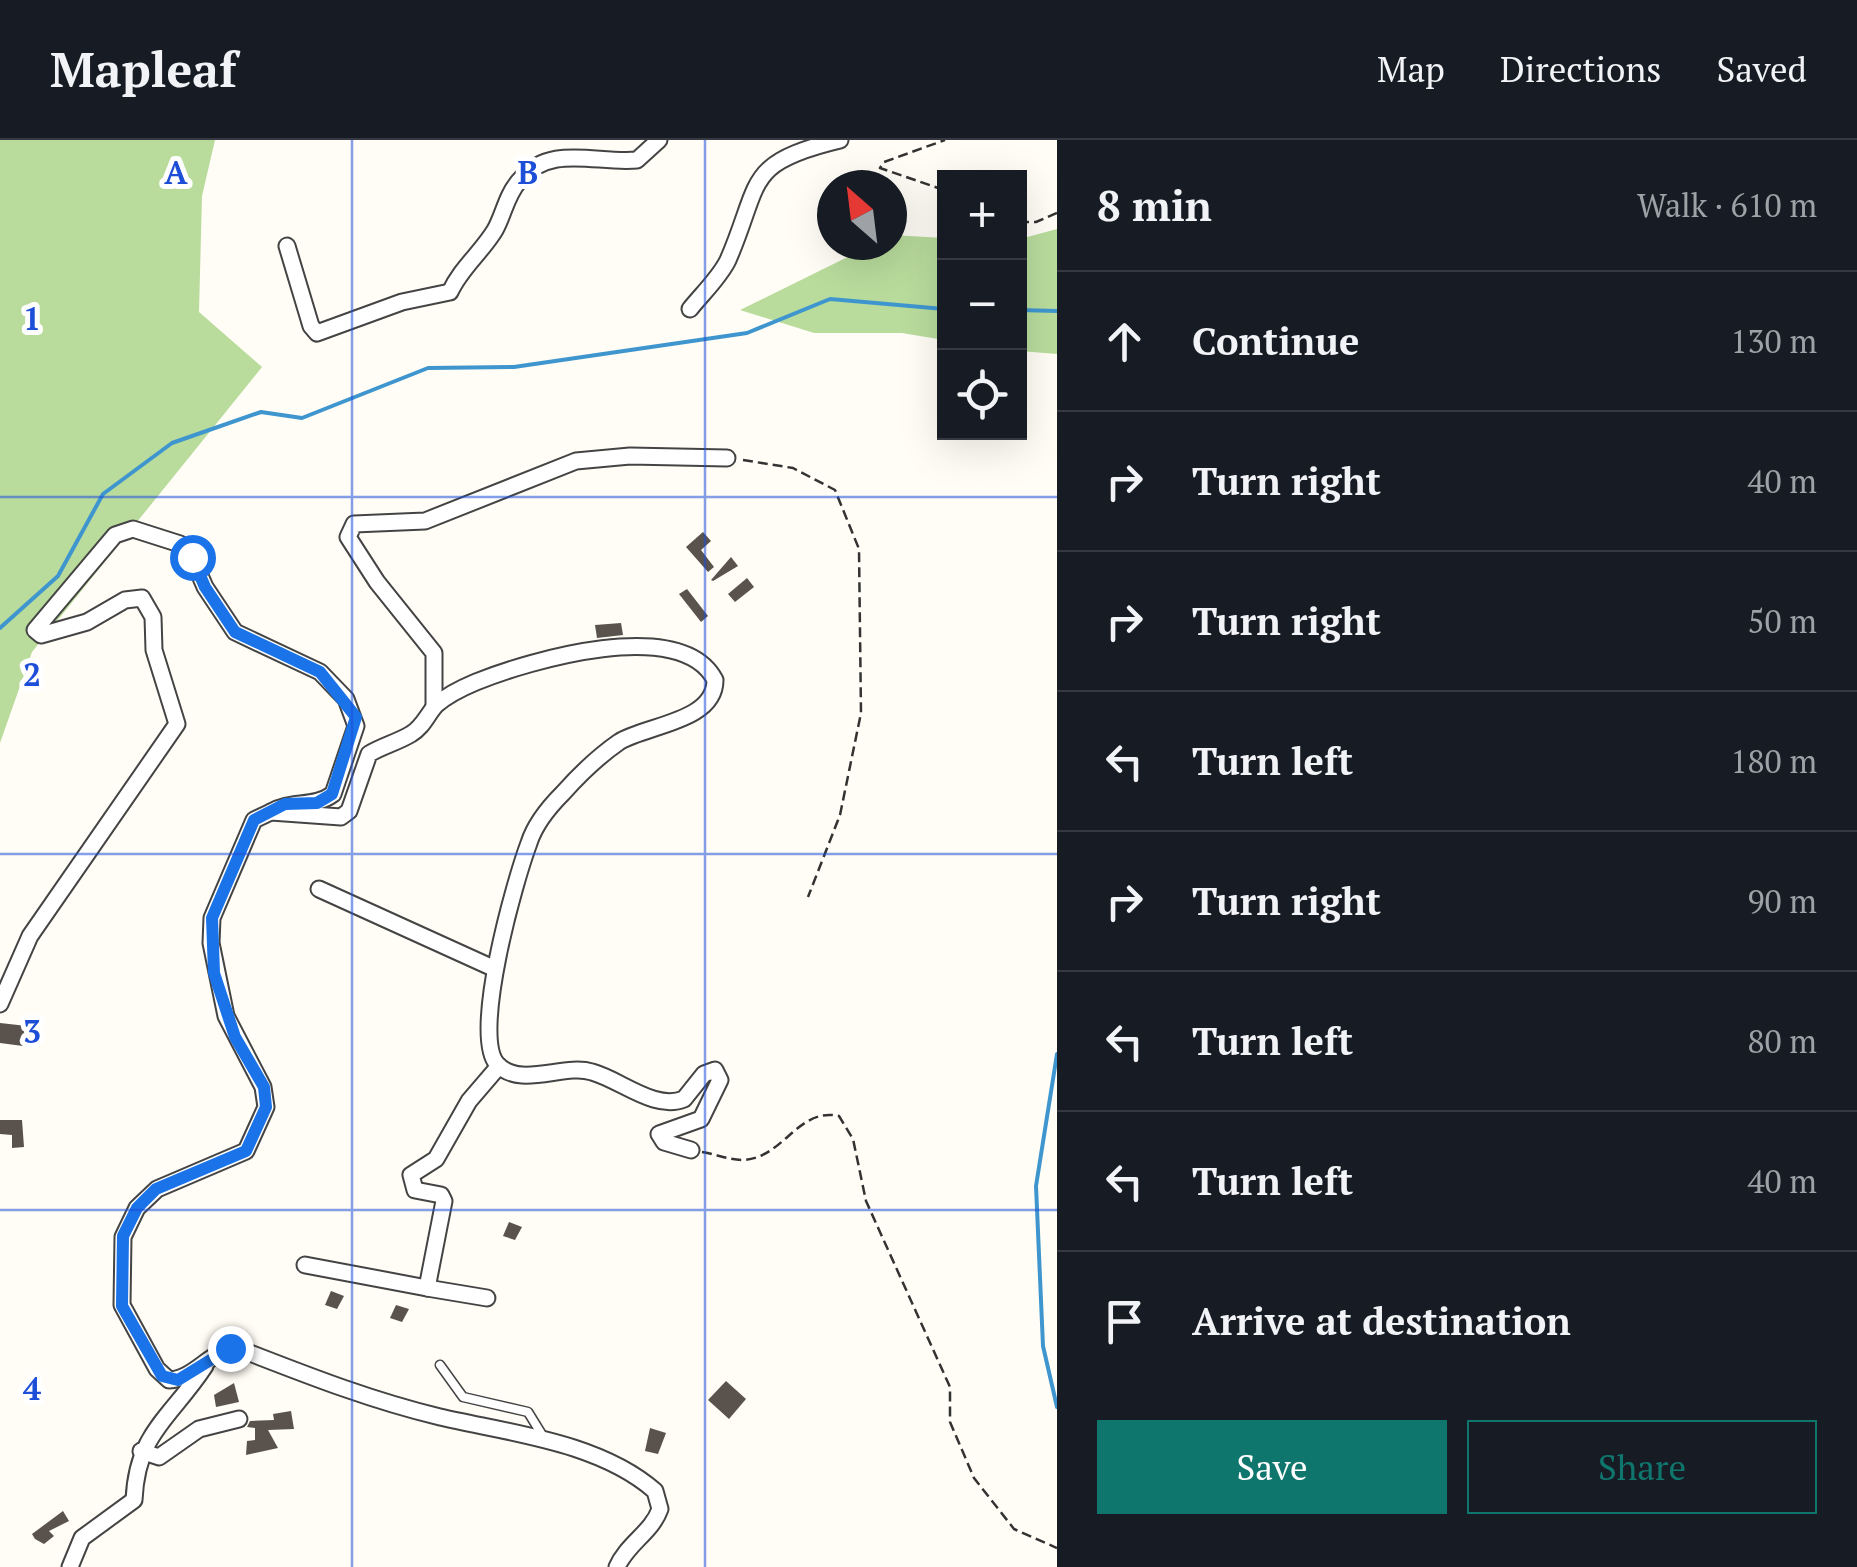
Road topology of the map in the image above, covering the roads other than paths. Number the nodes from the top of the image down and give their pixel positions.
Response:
1 (659, 140) edge
2 (840, 140) edge
3 (615, 144) dead end
4 (603, 157) junction
5 (288, 246) dead end
6 (690, 309) dead end
7 (728, 458) road end
8 (434, 707) junction
9 (272, 812) junction
10 (319, 889) dead end
11 (493, 968) junction
12 (0, 1004) edge
13 (499, 1066) junction
14 (691, 1150) road end
15 (305, 1265) dead end
16 (427, 1288) junction
17 (488, 1298) dead end
18 (210, 1358) junction
19 (440, 1365) dead end
20 (240, 1419) dead end
21 (544, 1438) junction
22 (141, 1451) junction
23 (70, 1567) edge
24 (617, 1567) edge

1 - 4 street
2 - 6 street
3 - 4 street
4 - 5 street
7 - 8 street
8 - 9 street
8 - 11 street
9 - 12 street
9 - 18 street
10 - 11 street
11 - 13 street
13 - 14 street
13 - 16 street
15 - 16 street
16 - 17 street
18 - 21 street
18 - 22 street
19 - 21 lane
20 - 22 street
21 - 24 street
22 - 23 street

